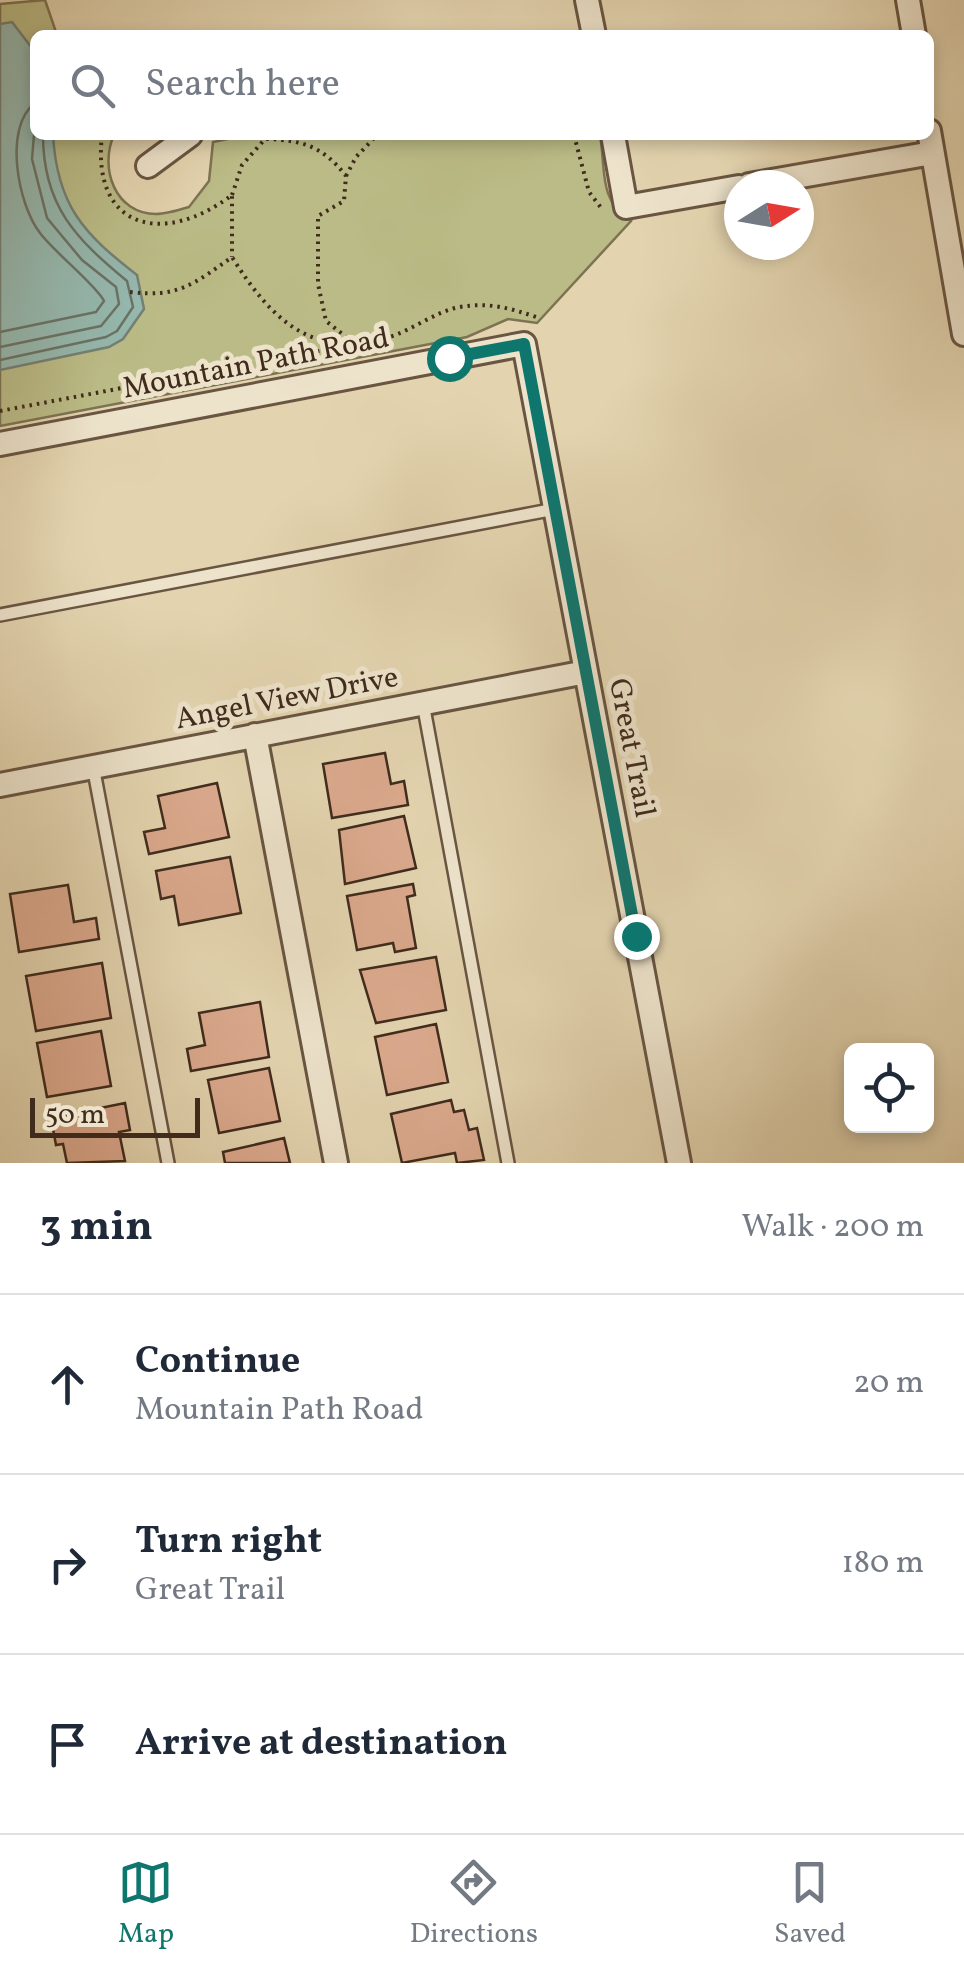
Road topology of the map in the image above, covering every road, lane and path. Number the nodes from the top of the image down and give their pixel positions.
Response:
1 (588, 0) edge
2 (908, 0) edge
3 (593, 30) edge
4 (913, 30) edge
5 (101, 140) edge
6 (183, 140) edge
7 (265, 140) joint
8 (373, 140) edge
9 (575, 140) edge
10 (613, 140) edge
11 (931, 142) edge
12 (148, 166) dead end
13 (813, 170) edge
14 (346, 176) junction
15 (724, 190) edge
16 (232, 194) junction
17 (616, 212) junction
18 (232, 256) junction
19 (130, 292) dead end
20 (536, 317) dead end
21 (964, 334) edge
22 (355, 344) junction
23 (524, 344) joint
24 (344, 346) junction
25 (0, 412) edge
26 (0, 444) edge
27 (555, 510) junction
28 (0, 615) edge
29 (586, 672) junction
30 (424, 703) junction
31 (255, 735) junction
32 (93, 766) junction
33 (0, 785) edge
34 (168, 1163) edge
35 (336, 1163) edge
36 (508, 1163) edge
37 (680, 1163) edge

1 - 3 street
2 - 4 street
5 - 16 path
6 - 12 street
7 - 14 path
7 - 16 path
8 - 14 path
9 - 17 path
10 - 17 street
11 - 13 street
11 - 21 street
14 - 22 path
15 - 17 street
16 - 18 path
18 - 19 path
18 - 24 path
20 - 22 path
22 - 24 path
23 - 26 street, Mountain Path Road
23 - 27 street, Great Trail
24 - 25 path
27 - 28 lane
27 - 29 street, Great Trail
29 - 30 street, Angel View Drive
29 - 37 street, Great Trail
30 - 31 street, Angel View Drive
30 - 36 lane
31 - 32 street, Angel View Drive
31 - 35 street
32 - 33 street, Angel View Drive
32 - 34 lane

